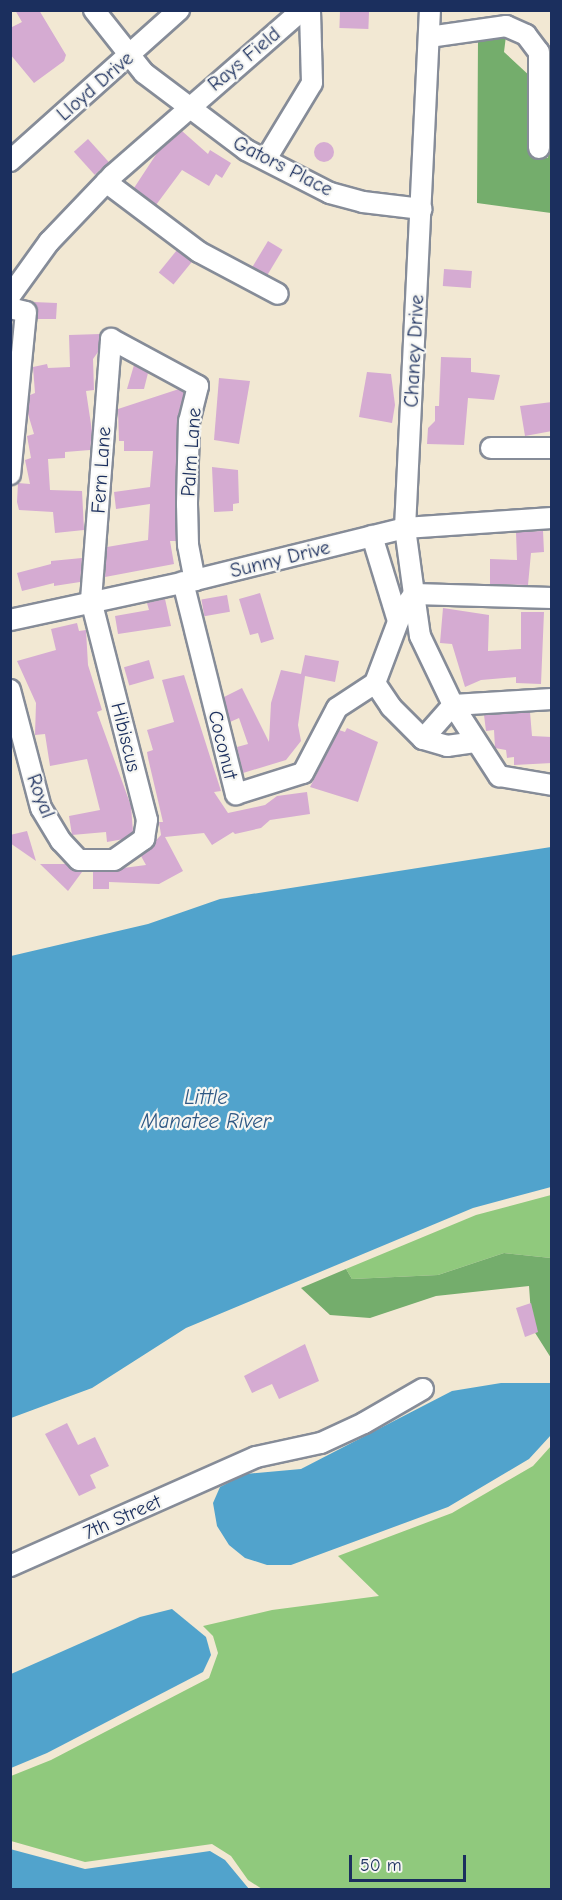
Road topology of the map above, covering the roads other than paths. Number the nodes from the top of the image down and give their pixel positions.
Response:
1 (94, 10) edge
2 (179, 10) edge
3 (302, 10) edge
4 (310, 10) edge
5 (430, 10) edge
6 (429, 37) junction
7 (130, 55) junction
8 (187, 108) junction
9 (539, 148) dead end
10 (266, 159) junction
11 (10, 161) edge
12 (106, 182) junction
13 (422, 209) junction
14 (278, 294) dead end
15 (10, 296) edge
16 (18, 310) edge
17 (111, 339) joint
18 (490, 448) dead end
19 (552, 448) edge
20 (10, 474) edge
21 (552, 518) edge
22 (405, 528) junction
23 (372, 536) junction
24 (189, 581) junction
25 (414, 594) junction
26 (552, 598) edge
27 (91, 600) junction
28 (10, 620) edge
29 (398, 621) junction
30 (375, 683) junction
31 (10, 690) edge
32 (552, 699) edge
33 (453, 705) junction
34 (423, 739) junction
35 (475, 742) junction
36 (552, 785) edge
37 (114, 860) joint
38 (423, 1389) dead end
39 (10, 1566) edge

1 - 7 street, Gators Place
2 - 7 street, Lloyd Drive
3 - 8 street, Rays Field
4 - 10 street
5 - 6 street, Chaney Drive
6 - 9 street
6 - 13 street, Chaney Drive
7 - 8 street, Gators Place
7 - 11 street, Lloyd Drive
8 - 10 street, Gators Place
8 - 12 street, Rays Field
10 - 13 street, Gators Place
12 - 14 street
12 - 15 street, Rays Field
13 - 22 street, Chaney Drive
16 - 20 street
17 - 24 street, Palm Lane
17 - 27 street, Fern Lane
18 - 19 street
21 - 22 street, Sunny Drive
22 - 23 street, Sunny Drive
22 - 25 street, Chaney Drive
23 - 24 street, Sunny Drive
23 - 29 street
24 - 27 street, Sunny Drive
24 - 30 street, Coconut
25 - 26 street
25 - 29 street
25 - 33 street, Chaney Drive
27 - 28 street, Sunny Drive
27 - 37 street, Hibiscus
29 - 30 street
30 - 34 street
31 - 37 street, Royal
32 - 33 street
33 - 34 street
33 - 35 street, Chaney Drive
34 - 35 street
35 - 36 street, Chaney Drive
38 - 39 street, 7th Street

